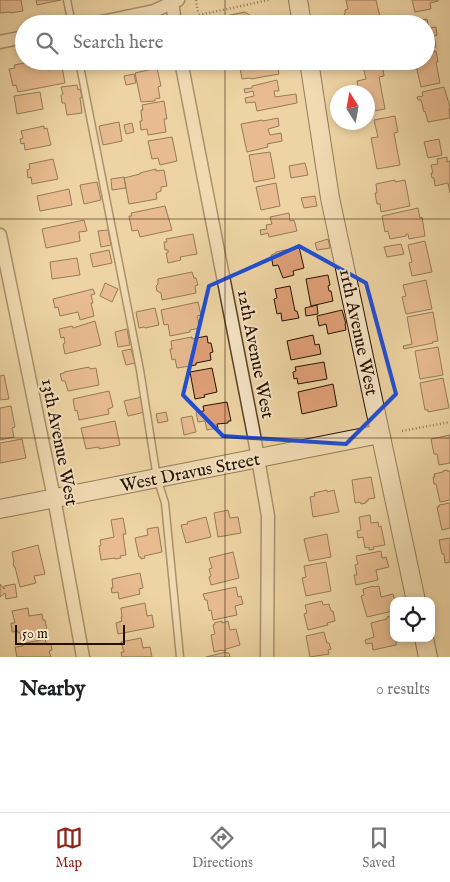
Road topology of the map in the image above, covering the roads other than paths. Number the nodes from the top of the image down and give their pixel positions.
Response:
1 (67, 0) edge
2 (298, 0) edge
3 (174, 1) edge
4 (70, 15) edge
5 (135, 15) edge
6 (175, 15) edge
7 (300, 15) edge
8 (15, 39) edge
9 (0, 42) edge
10 (82, 70) edge
11 (183, 70) edge
12 (310, 70) edge
13 (0, 234) edge
14 (380, 434) junction
15 (258, 458) junction
16 (157, 478) junction
17 (54, 498) junction
18 (0, 509) edge
19 (415, 597) edge
20 (425, 642) edge
21 (84, 657) edge
22 (180, 657) edge
23 (267, 657) edge
24 (428, 657) edge

1 - 4 lane
2 - 7 street
3 - 5 street
3 - 6 street
8 - 9 street
10 - 16 lane
11 - 15 street, 12th Avenue West
12 - 14 street, 11th Avenue West
13 - 17 street, 13th Avenue West
14 - 15 street, West Dravus Street
14 - 19 street, 11th Avenue West
15 - 16 street, West Dravus Street
15 - 23 street, 12th Avenue West
16 - 17 street, West Dravus Street
16 - 22 lane
17 - 18 street, West Dravus Street
17 - 21 street, 13th Avenue West
20 - 24 street

